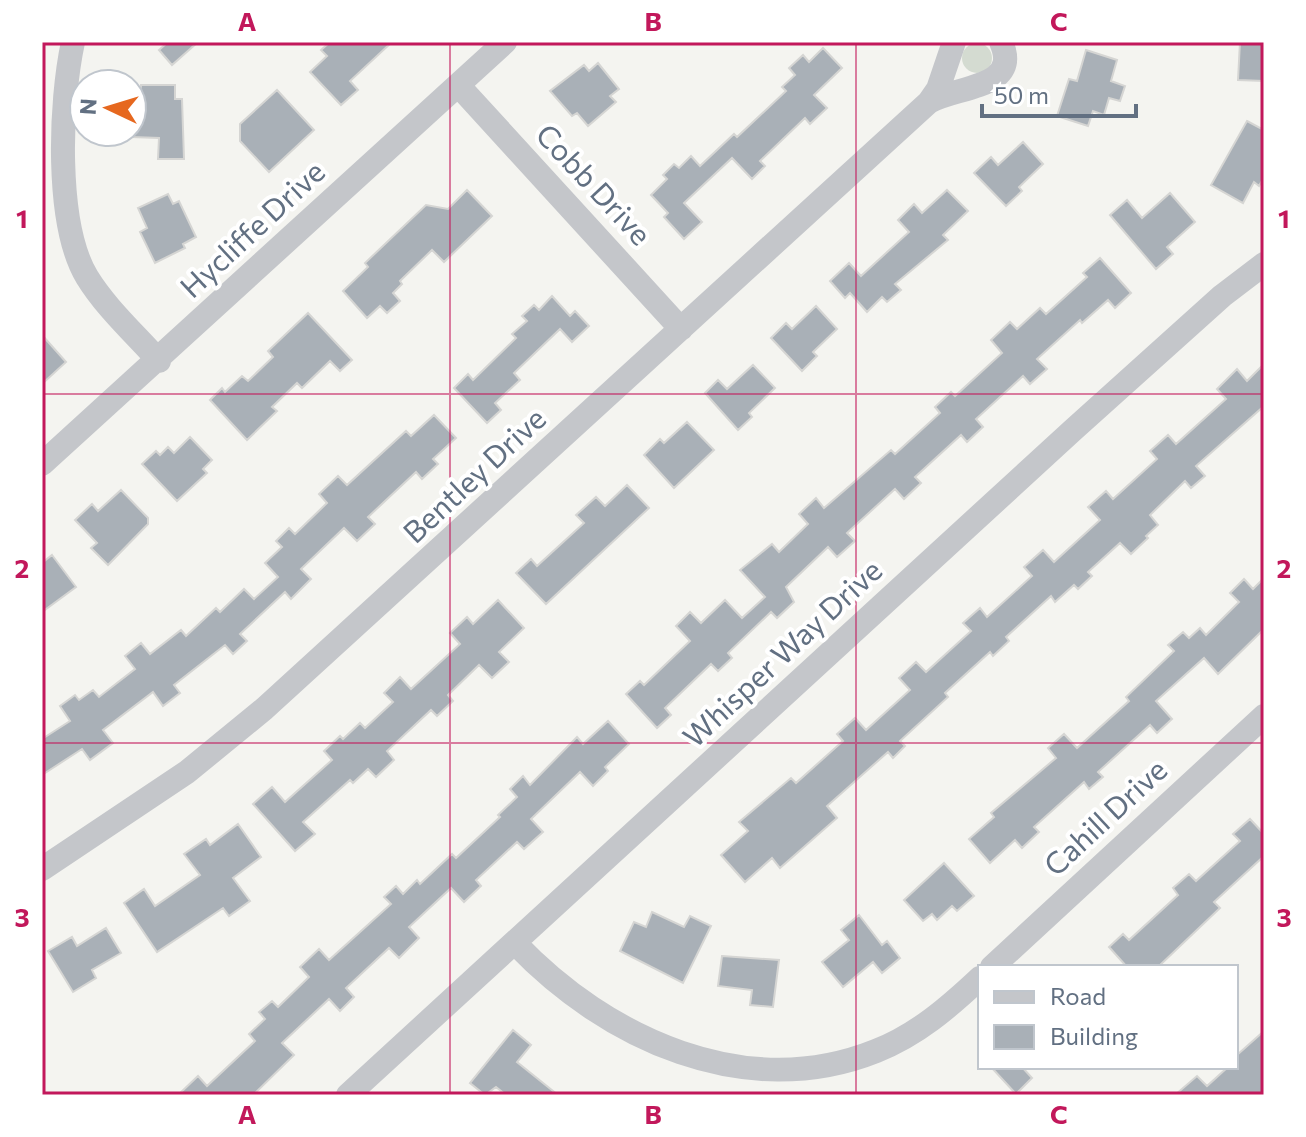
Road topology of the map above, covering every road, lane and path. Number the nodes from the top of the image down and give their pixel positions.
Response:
1 (73, 42) edge
2 (505, 42) edge
3 (954, 42) edge
4 (1001, 42) edge
5 (458, 85) junction
6 (929, 102) junction
7 (1264, 264) edge
8 (681, 329) junction
9 (159, 361) junction
10 (42, 464) edge
11 (1264, 716) edge
12 (42, 869) edge
13 (515, 943) junction
14 (994, 965) edge
15 (978, 980) edge
16 (348, 1095) edge

1 - 9 street
2 - 5 street, Hycliffe Drive
3 - 6 street, Bentley Drive
4 - 6 street, Bentley Drive
5 - 8 street, Cobb Drive
5 - 9 street, Hycliffe Drive
6 - 8 street, Bentley Drive
7 - 13 street, Whisper Way Drive
8 - 12 street, Bentley Drive
9 - 10 street, Hycliffe Drive
11 - 14 street, Cahill Drive
13 - 15 street
13 - 16 street, Whisper Way Drive

